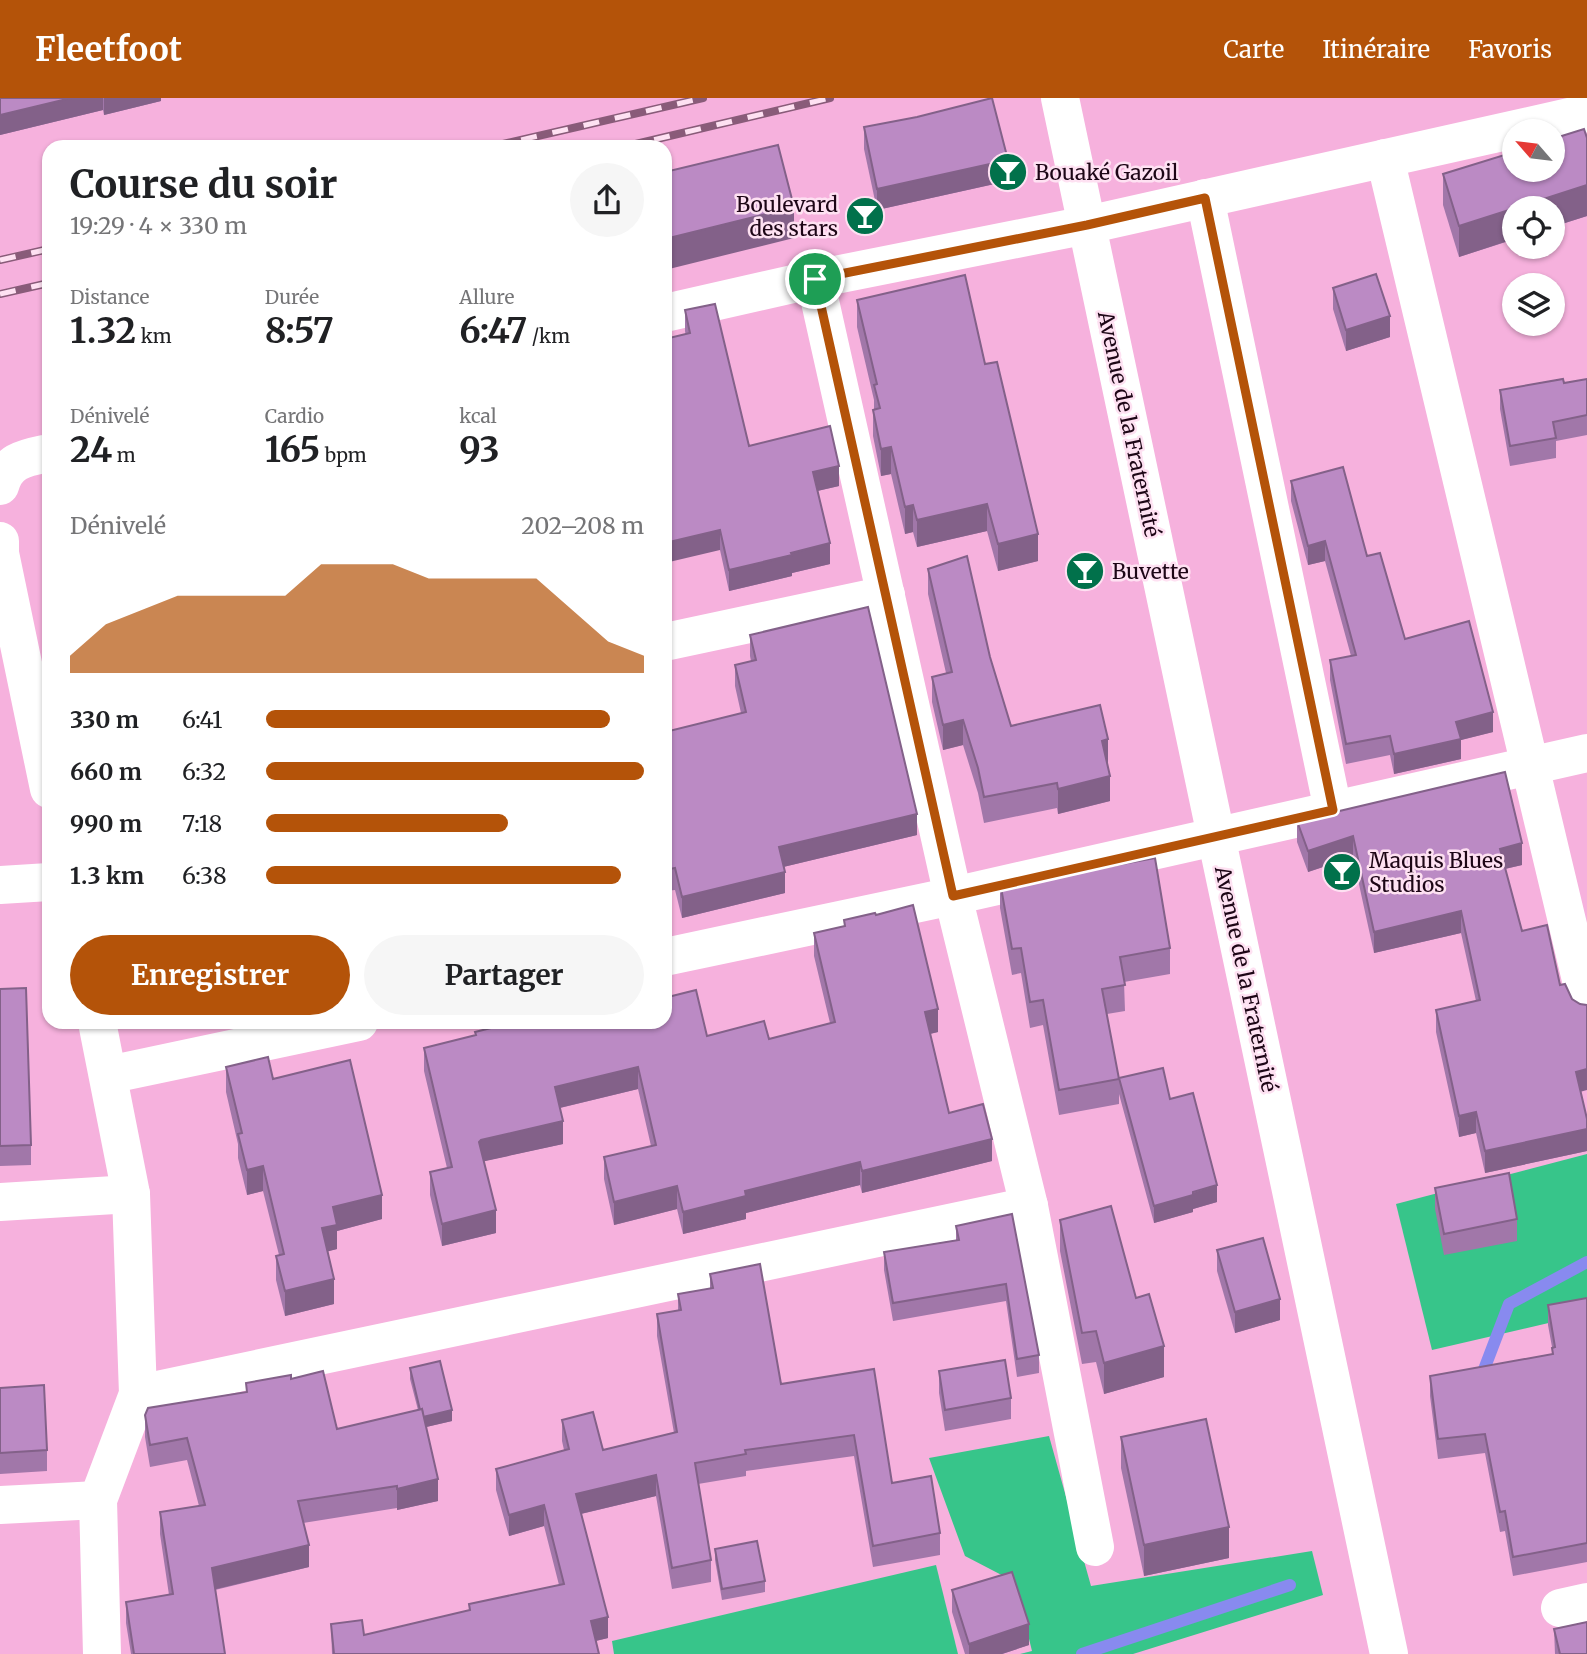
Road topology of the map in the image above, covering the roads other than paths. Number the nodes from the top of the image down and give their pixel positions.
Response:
1 (1060, 98) edge
2 (1587, 113) edge
3 (1385, 158) junction
4 (1205, 198) junction
5 (1087, 225) junction
6 (815, 279) junction
7 (672, 311) edge
8 (42, 455) edge
9 (0, 486) edge
10 (0, 541) edge
11 (0, 553) edge
12 (886, 595) junction
13 (672, 641) edge
14 (42, 750) edge
15 (1587, 753) edge
16 (1530, 766) junction
17 (1333, 810) junction
18 (1216, 836) junction
19 (42, 882) edge
20 (0, 885) edge
21 (953, 896) junction
22 (672, 956) edge
23 (1587, 1005) edge
24 (98, 1029) edge
25 (326, 1029) edge
26 (108, 1075) junction
27 (131, 1194) junction
28 (0, 1202) edge
29 (1029, 1206) junction
30 (138, 1394) junction
31 (98, 1500) junction
32 (0, 1505) edge
33 (1096, 1546) dead end
34 (102, 1654) edge
35 (1389, 1654) edge

1 - 5 street, Avenue de la Fraternité
2 - 3 street
3 - 4 street
3 - 16 street
4 - 5 street
4 - 17 street
5 - 6 street
5 - 18 street, Avenue de la Fraternité
6 - 7 street
6 - 12 street
8 - 9 street
10 - 11 street
11 - 14 street
12 - 13 street
12 - 21 street
15 - 16 street
16 - 17 street
16 - 23 street
17 - 18 street
18 - 21 street
18 - 35 street, Avenue de la Fraternité
19 - 20 street
21 - 22 street
21 - 29 street
24 - 26 street
25 - 26 street
26 - 27 street
27 - 28 street
27 - 30 street
29 - 30 street
29 - 33 street
30 - 31 street
31 - 32 street
31 - 34 street

